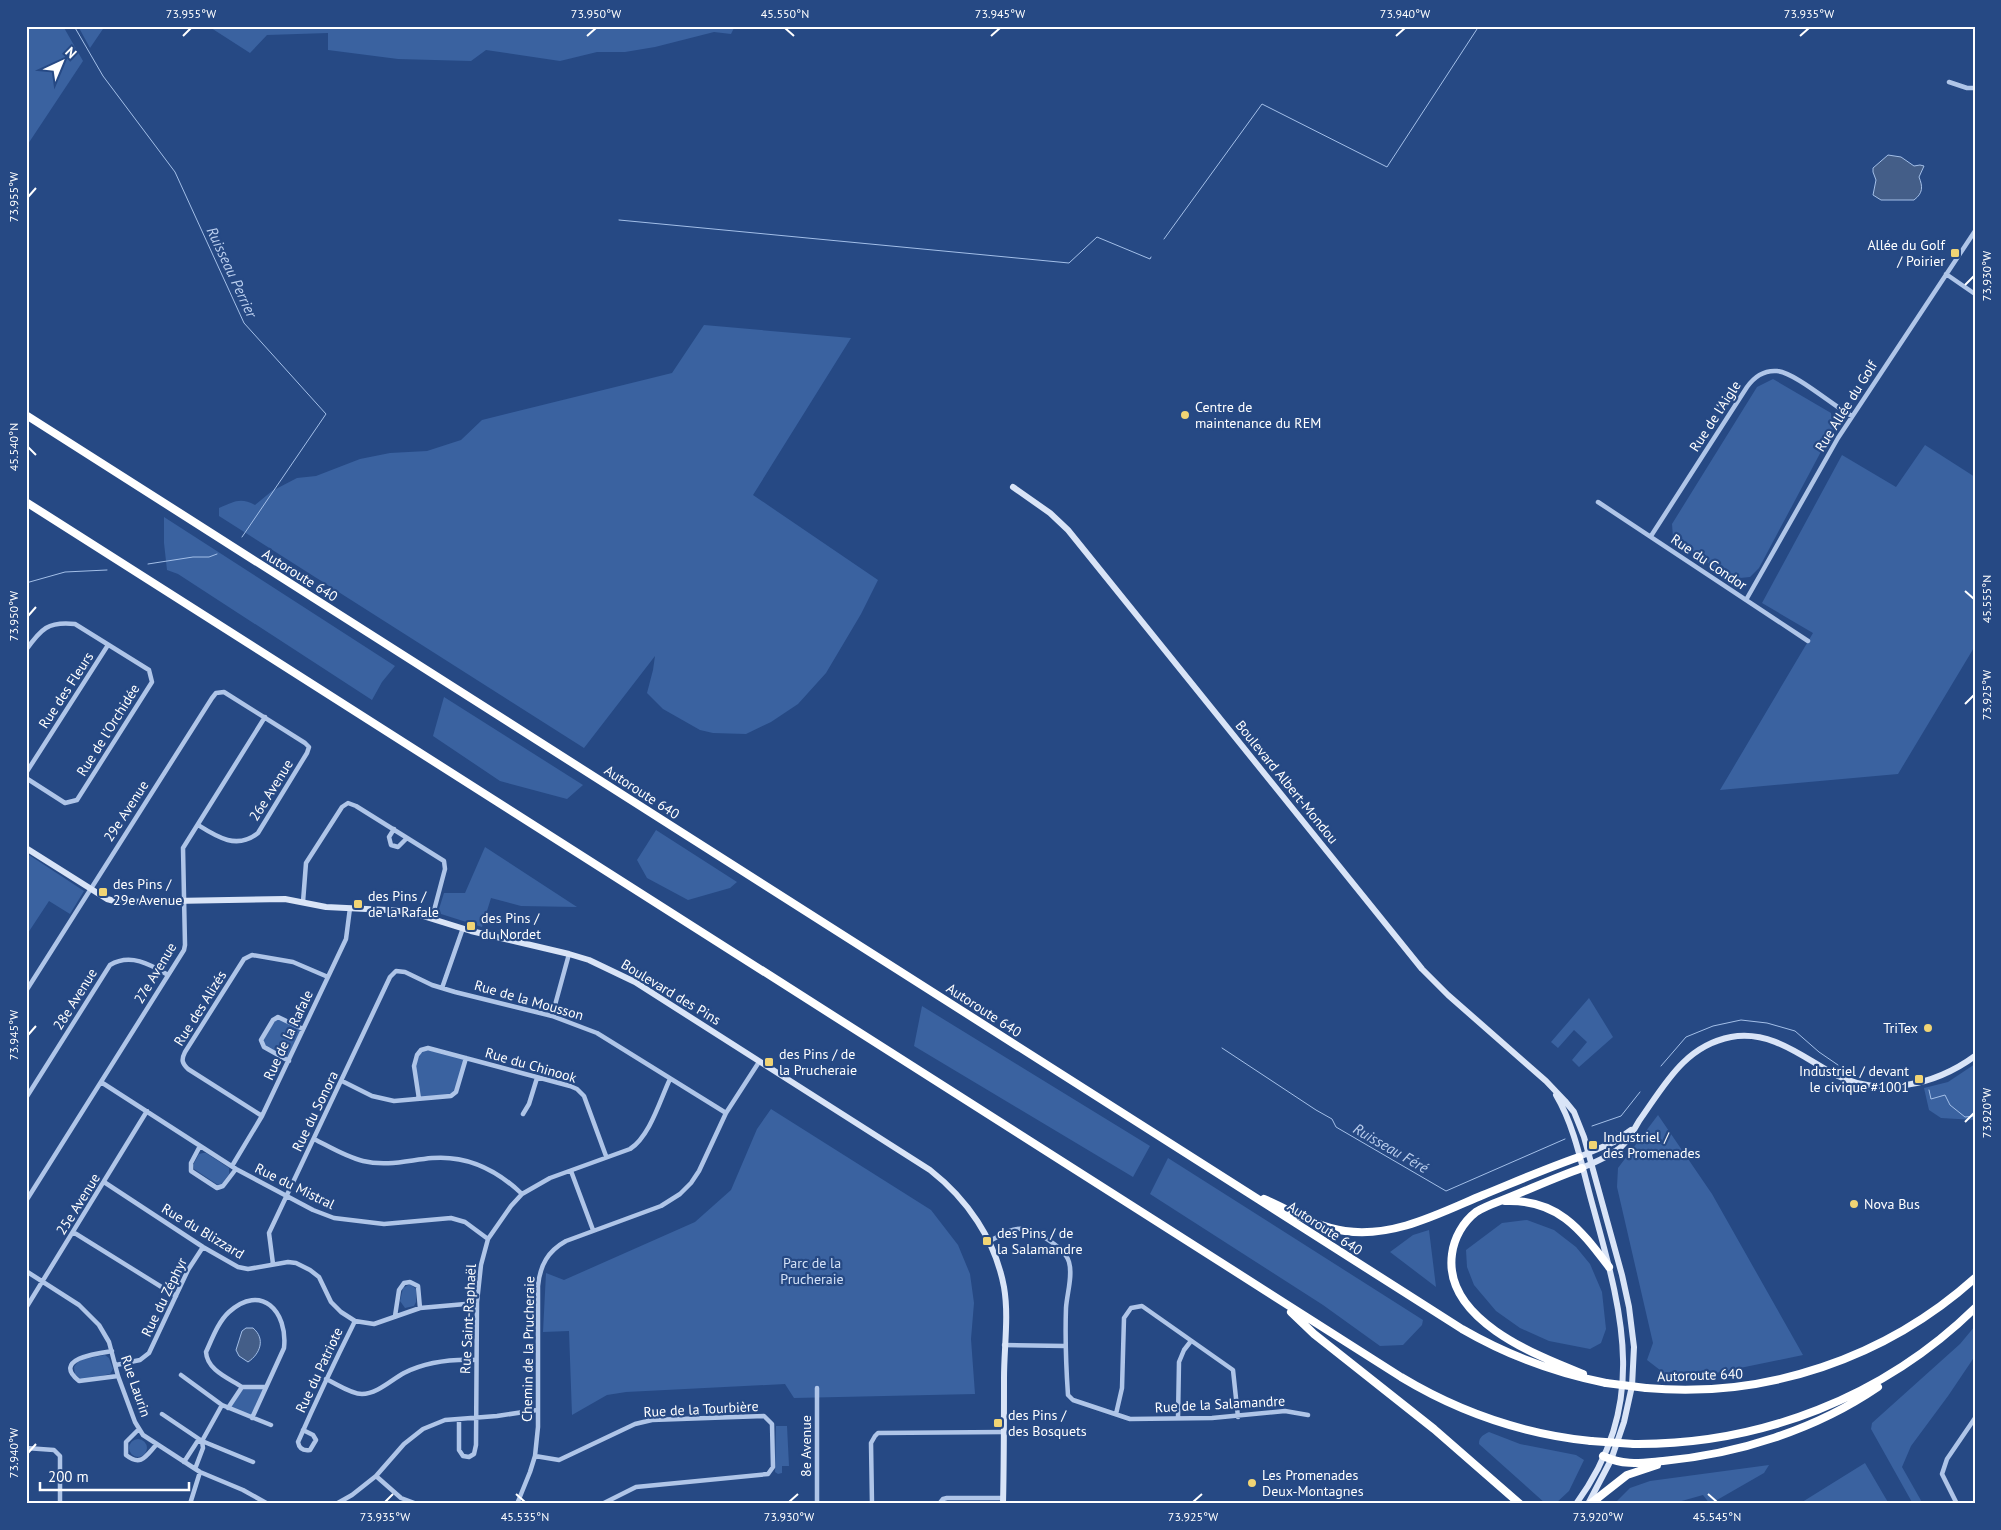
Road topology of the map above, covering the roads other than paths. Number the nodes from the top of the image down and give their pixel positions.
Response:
1 (1949, 82) dead end
2 (1975, 88) edge
3 (1975, 231) edge
4 (1946, 274) junction
5 (1975, 294) edge
6 (26, 415) edge
7 (1852, 416) junction
8 (1013, 487) dead end
9 (26, 502) edge
10 (1598, 502) dead end
11 (1651, 536) junction
12 (1746, 600) junction
13 (1808, 641) dead end
14 (108, 645) junction
15 (26, 650) edge
16 (265, 717) junction
17 (26, 773) edge
18 (26, 778) edge
19 (198, 825) junction
20 (394, 829) junction
21 (407, 838) junction
22 (26, 848) edge
23 (90, 888) junction
24 (184, 901) junction
25 (303, 902) junction
26 (350, 908) junction
27 (432, 918) junction
28 (464, 928) junction
29 (569, 954) junction
30 (396, 971) joint
31 (168, 975) junction
32 (328, 977) junction
33 (442, 988) junction
34 (26, 991) edge
35 (552, 1016) junction
36 (303, 1029) junction
37 (1975, 1056) edge
38 (466, 1058) junction
39 (288, 1061) junction
40 (759, 1062) junction
41 (537, 1078) junction
42 (670, 1079) junction
43 (342, 1081) junction
44 (101, 1082) junction
45 (1550, 1086) junction
46 (26, 1098) edge
47 (419, 1099) junction
48 (148, 1111) junction
49 (726, 1113) junction
50 (523, 1114) dead end
51 (262, 1116) junction
52 (1637, 1126) junction
53 (314, 1139) junction
54 (200, 1146) junction
55 (1588, 1153) junction
56 (606, 1156) junction
57 (1579, 1157) junction
58 (1592, 1164) junction
59 (234, 1167) junction
60 (1582, 1168) junction
61 (571, 1171) junction
62 (104, 1182) junction
63 (1238, 1187) junction
64 (522, 1194) junction
65 (286, 1197) junction
66 (26, 1201) edge
67 (1501, 1201) junction
68 (592, 1230) junction
69 (73, 1232) junction
70 (488, 1239) junction
71 (989, 1241) junction
72 (203, 1247) junction
73 (273, 1264) junction
74 (1609, 1266) junction
75 (26, 1272) edge
76 (1975, 1278) edge
77 (43, 1281) junction
78 (176, 1296) junction
79 (1277, 1299) junction
80 (477, 1303) junction
81 (26, 1308) edge
82 (420, 1308) junction
83 (1975, 1308) edge
84 (395, 1316) junction
85 (355, 1321) junction
86 (1192, 1341) junction
87 (1004, 1345) junction
88 (1065, 1346) junction
89 (112, 1350) junction
90 (476, 1360) junction
91 (116, 1365) junction
92 (118, 1376) junction
93 (181, 1376) dead end
94 (326, 1379) junction
95 (1606, 1383) junction
96 (242, 1387) junction
97 (266, 1387) junction
98 (818, 1388) dead end
99 (222, 1405) junction
100 (228, 1408) junction
101 (1832, 1409) junction
102 (537, 1410) junction
103 (162, 1414) dead end
104 (1116, 1414) junction
105 (1308, 1415) dead end
106 (476, 1417) junction
107 (1238, 1417) junction
108 (252, 1418) junction
109 (1178, 1418) junction
110 (1975, 1418) edge
111 (459, 1419) junction
112 (270, 1425) dead end
113 (139, 1429) junction
114 (303, 1430) junction
115 (1004, 1432) junction
116 (202, 1441) junction
117 (156, 1445) junction
118 (26, 1448) edge
119 (535, 1456) junction
120 (1603, 1456) junction
121 (1611, 1460) junction
122 (1675, 1460) junction
123 (184, 1462) junction
124 (253, 1462) dead end
125 (195, 1469) junction
126 (200, 1472) junction
127 (376, 1476) junction
128 (1003, 1501) edge
129 (60, 1504) edge
130 (190, 1504) edge
131 (268, 1504) edge
132 (336, 1504) edge
133 (417, 1504) edge
134 (517, 1504) edge
135 (602, 1504) edge
136 (817, 1504) edge
137 (872, 1504) edge
138 (939, 1504) edge
139 (1520, 1504) edge
140 (1576, 1504) edge
141 (1589, 1504) edge
142 (1958, 1504) edge

1 - 2 street
3 - 4 street, Rue Allée du Golf
4 - 5 street
4 - 7 street, Rue Allée du Golf
6 - 63 highway, Autoroute 640
7 - 11 street, Rue de l'Aigle
7 - 12 street, Rue Allée du Golf
8 - 45 street, Boulevard Albert-Mondou
9 - 79 highway
10 - 11 street, Rue du Condor
11 - 12 street, Rue du Condor
12 - 13 street, Rue du Condor
14 - 15 street, Rue de l'Orchidée
14 - 17 street, Rue des Fleurs
14 - 18 street, Rue de l'Orchidée
16 - 19 street, 27e Avenue
16 - 19 street, 26e Avenue
16 - 23 street, 29e Avenue
19 - 24 street, 27e Avenue
20 - 21 street
20 - 21 street
20 - 25 street
21 - 27 street
22 - 23 street, Boulevard des Pins
23 - 24 street, Boulevard des Pins
23 - 34 street, 29e Avenue
24 - 25 street, Boulevard des Pins
24 - 31 street, 27e Avenue
25 - 26 street, Boulevard des Pins
26 - 27 street, Boulevard des Pins
26 - 32 street, Rue de la Rafale
27 - 28 street, Boulevard des Pins
28 - 29 street, Boulevard des Pins
28 - 33 street
29 - 35 street
29 - 40 street, Boulevard des Pins
30 - 33 street, Rue de la Mousson
30 - 43 street, Rue du Sonora
31 - 44 street, 27e Avenue
31 - 46 street, 28e Avenue
32 - 36 street, Rue de la Rafale
32 - 51 street, Rue des Alizés
33 - 35 street, Rue de la Mousson
35 - 42 street, Rue de la Mousson
36 - 39 street, Rue de la Rafale
36 - 39 street
37 - 52 street
38 - 41 street, Rue du Chinook
38 - 47 street, Rue du Chinook
38 - 47 street, Rue du Chinook
39 - 51 street, Rue de la Rafale
40 - 49 street, Chemin de la Prucheraie
40 - 71 street, Boulevard des Pins
41 - 50 street
41 - 56 street, Rue du Chinook
42 - 49 street, Rue de la Mousson
42 - 56 street, Rue Saint-Raphaël
43 - 47 street, Rue du Chinook
43 - 53 street, Rue du Sonora
44 - 48 street, Rue du Mistral
44 - 66 street, 27e Avenue
45 - 55 street, Boulevard Albert-Mondou
45 - 57 street, Boulevard Albert-Mondou
48 - 54 street, Rue du Mistral
48 - 62 street, 25e Avenue
49 - 68 street, Chemin de la Prucheraie
51 - 59 street, Rue de la Rafale
52 - 55 street
52 - 58 street
53 - 64 street
53 - 65 street, Rue du Sonora
54 - 59 street, Rue du Mistral
54 - 59 street, Rue du Mistral
55 - 57 street
55 - 58 street, Boulevard Albert-Mondou
56 - 61 street, Rue Saint-Raphaël
57 - 60 street, Boulevard Albert-Mondou
57 - 63 highway
58 - 60 street
58 - 121 street, Boulevard Albert-Mondou
59 - 65 street, Rue du Mistral
60 - 67 highway
60 - 74 street, Boulevard Albert-Mondou
61 - 64 street, Rue Saint-Raphaël
61 - 68 street
62 - 69 street, 25e Avenue
62 - 72 street, Rue du Blizzard
63 - 95 highway, Autoroute 640
64 - 70 street, Rue Saint-Raphaël
65 - 70 street, Rue du Mistral
65 - 73 street, Rue du Sonora
67 - 74 highway
67 - 95 highway
68 - 102 street, Chemin de la Prucheraie
69 - 77 street, 25e Avenue
69 - 78 street
70 - 80 street, Rue Saint-Raphaël
71 - 87 street, Boulevard des Pins
71 - 88 street, Rue de la Salamandre
72 - 73 street, Rue du Blizzard
72 - 78 street, Rue du Zéphyr
73 - 85 street, Rue du Blizzard
74 - 120 street, Boulevard Albert-Mondou
75 - 77 street, Rue Laurin
76 - 95 highway, Autoroute 640, bridge
77 - 81 street, 25e Avenue
77 - 89 street, Rue Laurin
78 - 91 street, Rue du Zéphyr
79 - 101 highway, bridge
79 - 139 highway
80 - 82 street
80 - 90 street, Rue Saint-Raphaël
82 - 84 street
82 - 84 street
83 - 101 highway
84 - 85 street
85 - 94 street, Rue du Patriote
86 - 104 street
86 - 107 street
86 - 109 street
87 - 88 street
87 - 115 street, Boulevard des Pins
88 - 104 street, Rue de la Salamandre
89 - 91 street, Rue Laurin
89 - 92 street
90 - 94 street
90 - 106 street, Rue Saint-Raphaël
91 - 92 street, Rue Laurin
92 - 113 street, Rue Laurin
93 - 99 street
94 - 114 street, Rue du Patriote
96 - 97 street
96 - 97 street
96 - 100 street
97 - 108 street
98 - 136 street, 8e Avenue
99 - 100 street
99 - 116 street
100 - 108 street
101 - 122 highway
102 - 106 street
102 - 119 street, Chemin de la Prucheraie
103 - 116 street
104 - 109 street, Rue de la Salamandre
105 - 107 street, Rue de la Salamandre
106 - 111 street
106 - 111 street, Rue Saint-Raphaël
107 - 109 street, Rue de la Salamandre
108 - 112 street
110 - 142 street
111 - 127 street
113 - 117 street, Rue Laurin
113 - 117 street
114 - 114 street, Rue du Patriote
115 - 128 street, Boulevard des Pins
115 - 137 street
116 - 123 street
116 - 124 street
116 - 125 street
117 - 123 street, Rue Laurin
118 - 129 street
119 - 134 street, Chemin de la Prucheraie
119 - 135 street, Rue de la Tourbière
120 - 121 highway
120 - 140 street, Boulevard Albert-Mondou
121 - 122 highway
121 - 141 street, Boulevard Albert-Mondou
122 - 141 highway
123 - 125 street, Rue Laurin
125 - 126 street, Rue Laurin
126 - 130 street
126 - 131 street, Rue Laurin
127 - 132 street
127 - 133 street
128 - 138 street

